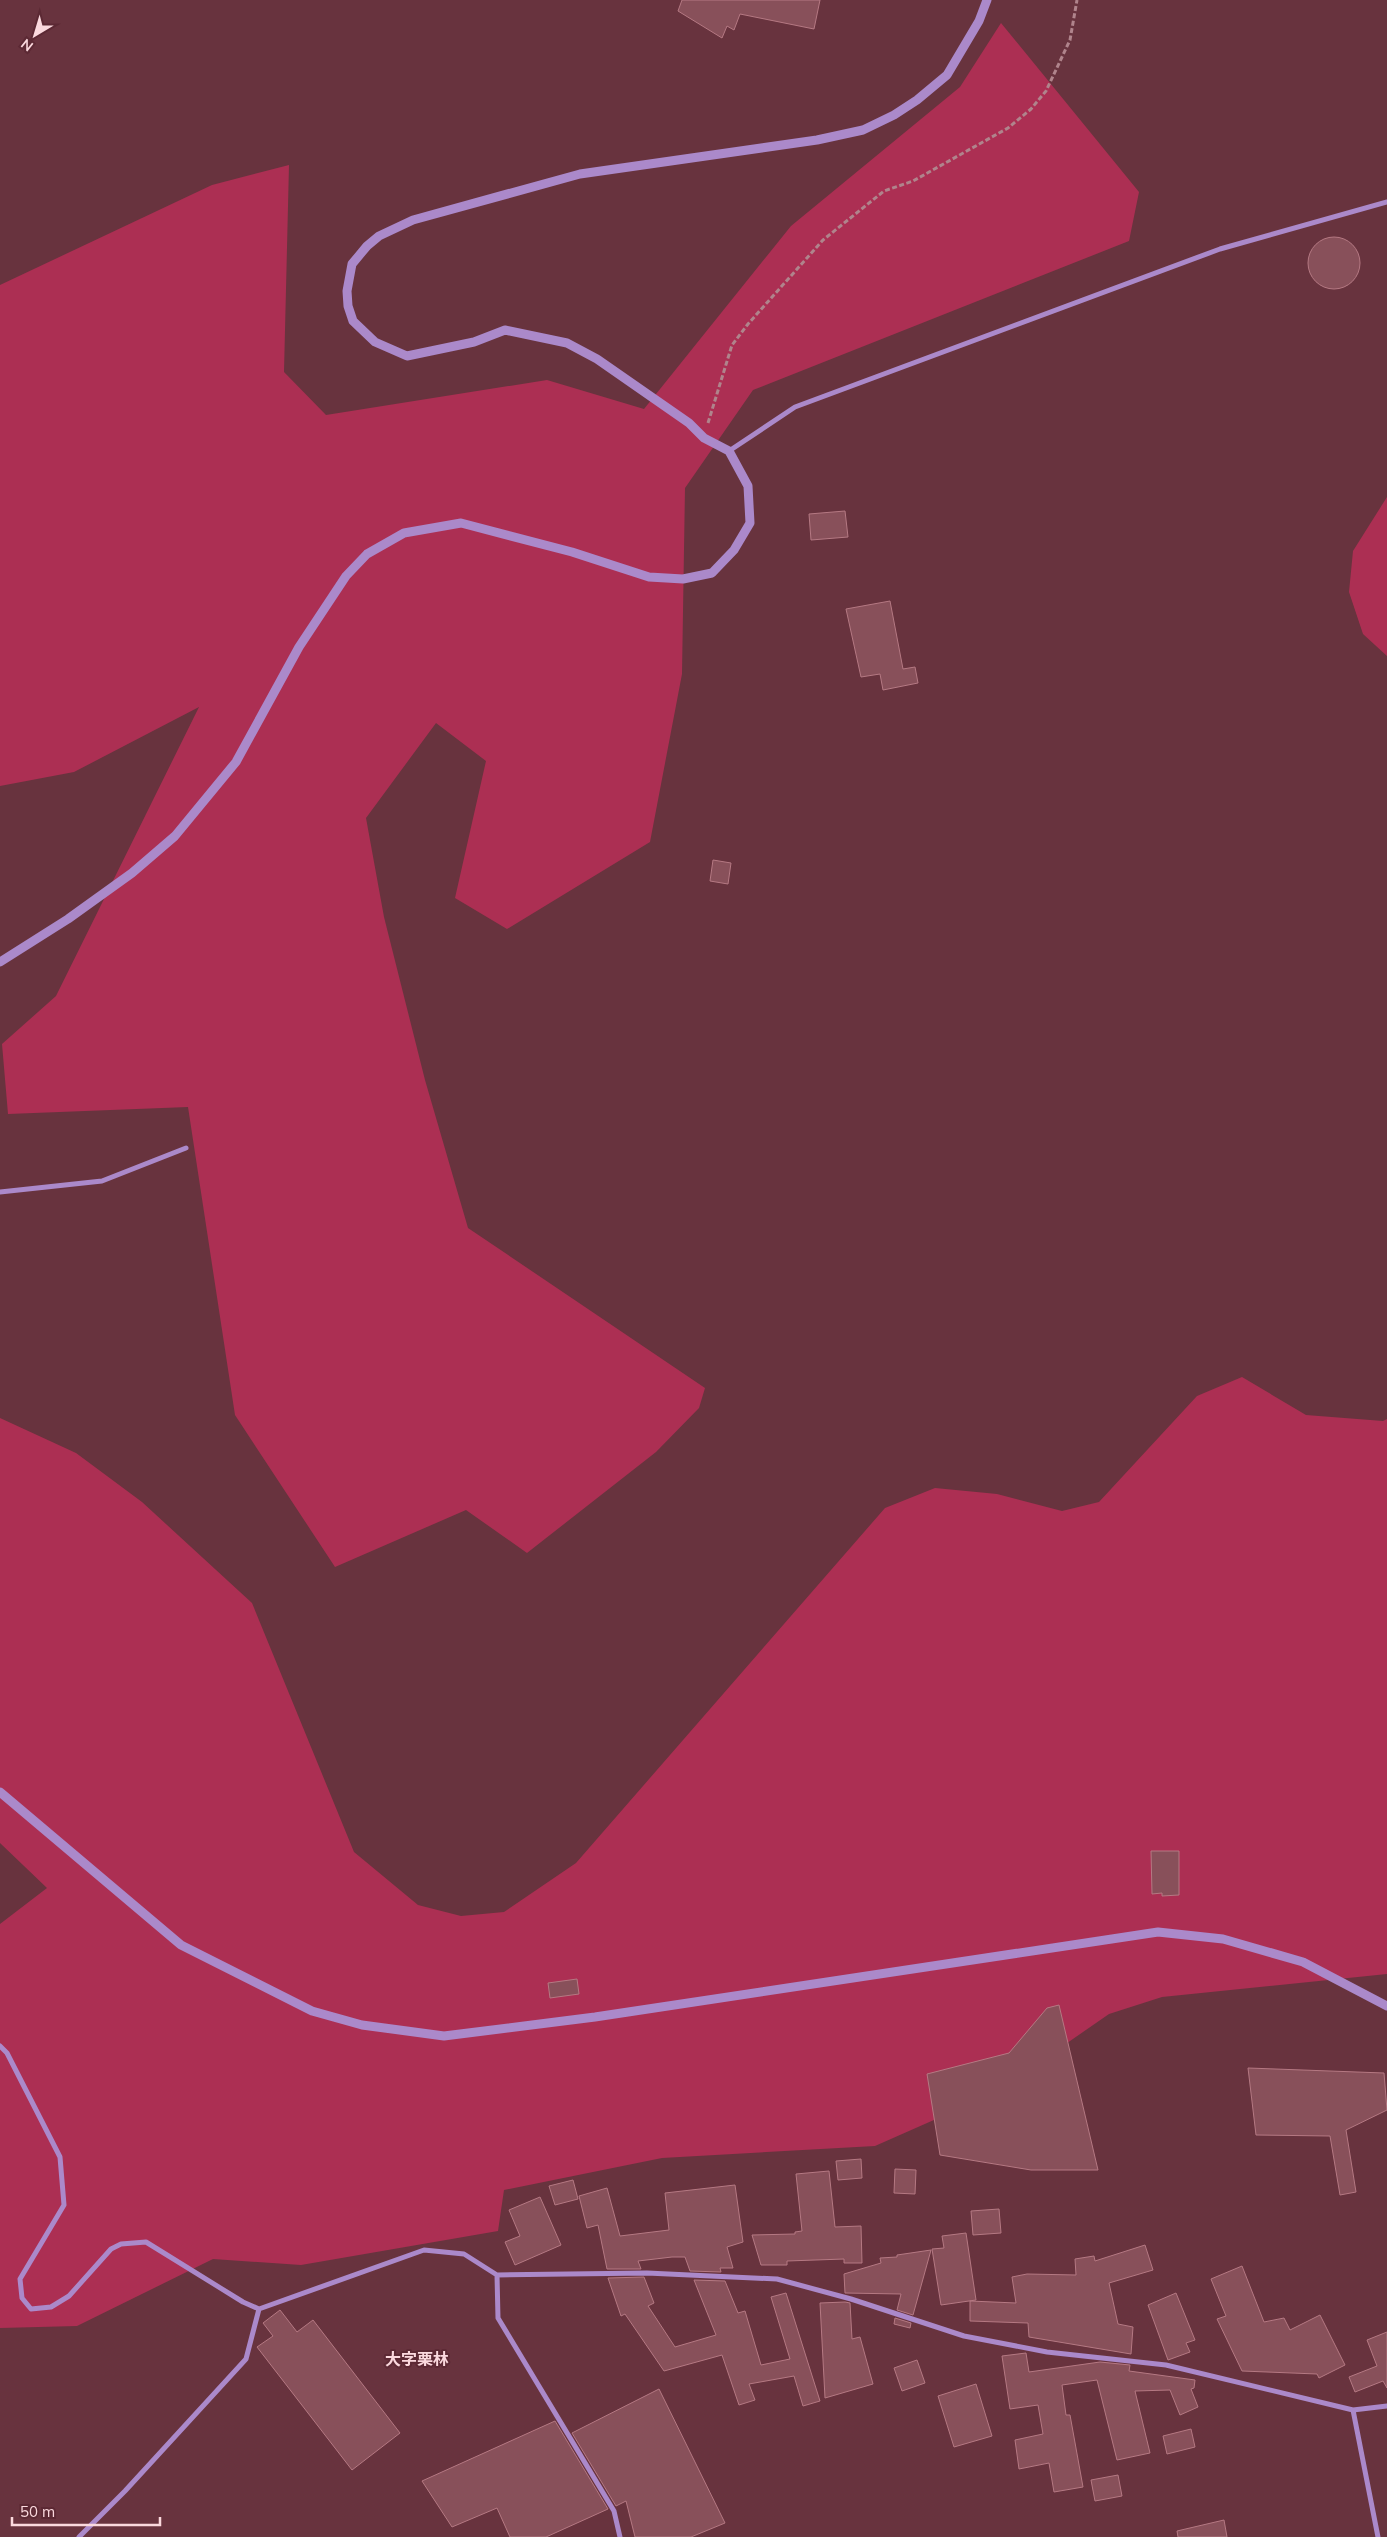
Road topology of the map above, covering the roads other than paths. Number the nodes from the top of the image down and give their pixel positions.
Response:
1 (986, 0) edge
2 (1387, 202) edge
3 (728, 451) junction
4 (0, 962) edge
5 (186, 1148) dead end
6 (0, 1192) edge
7 (0, 1792) edge
8 (1387, 2006) edge
9 (0, 2046) edge
10 (497, 2275) junction
11 (259, 2309) junction
12 (1387, 2406) edge
13 (1353, 2410) junction
14 (79, 2537) edge
15 (620, 2537) edge
16 (1378, 2537) edge

1 - 3 street
2 - 3 street
3 - 4 street
5 - 6 street
7 - 8 street
9 - 11 street
10 - 11 street
10 - 13 street
10 - 15 street
11 - 14 street
12 - 13 street
13 - 16 street

